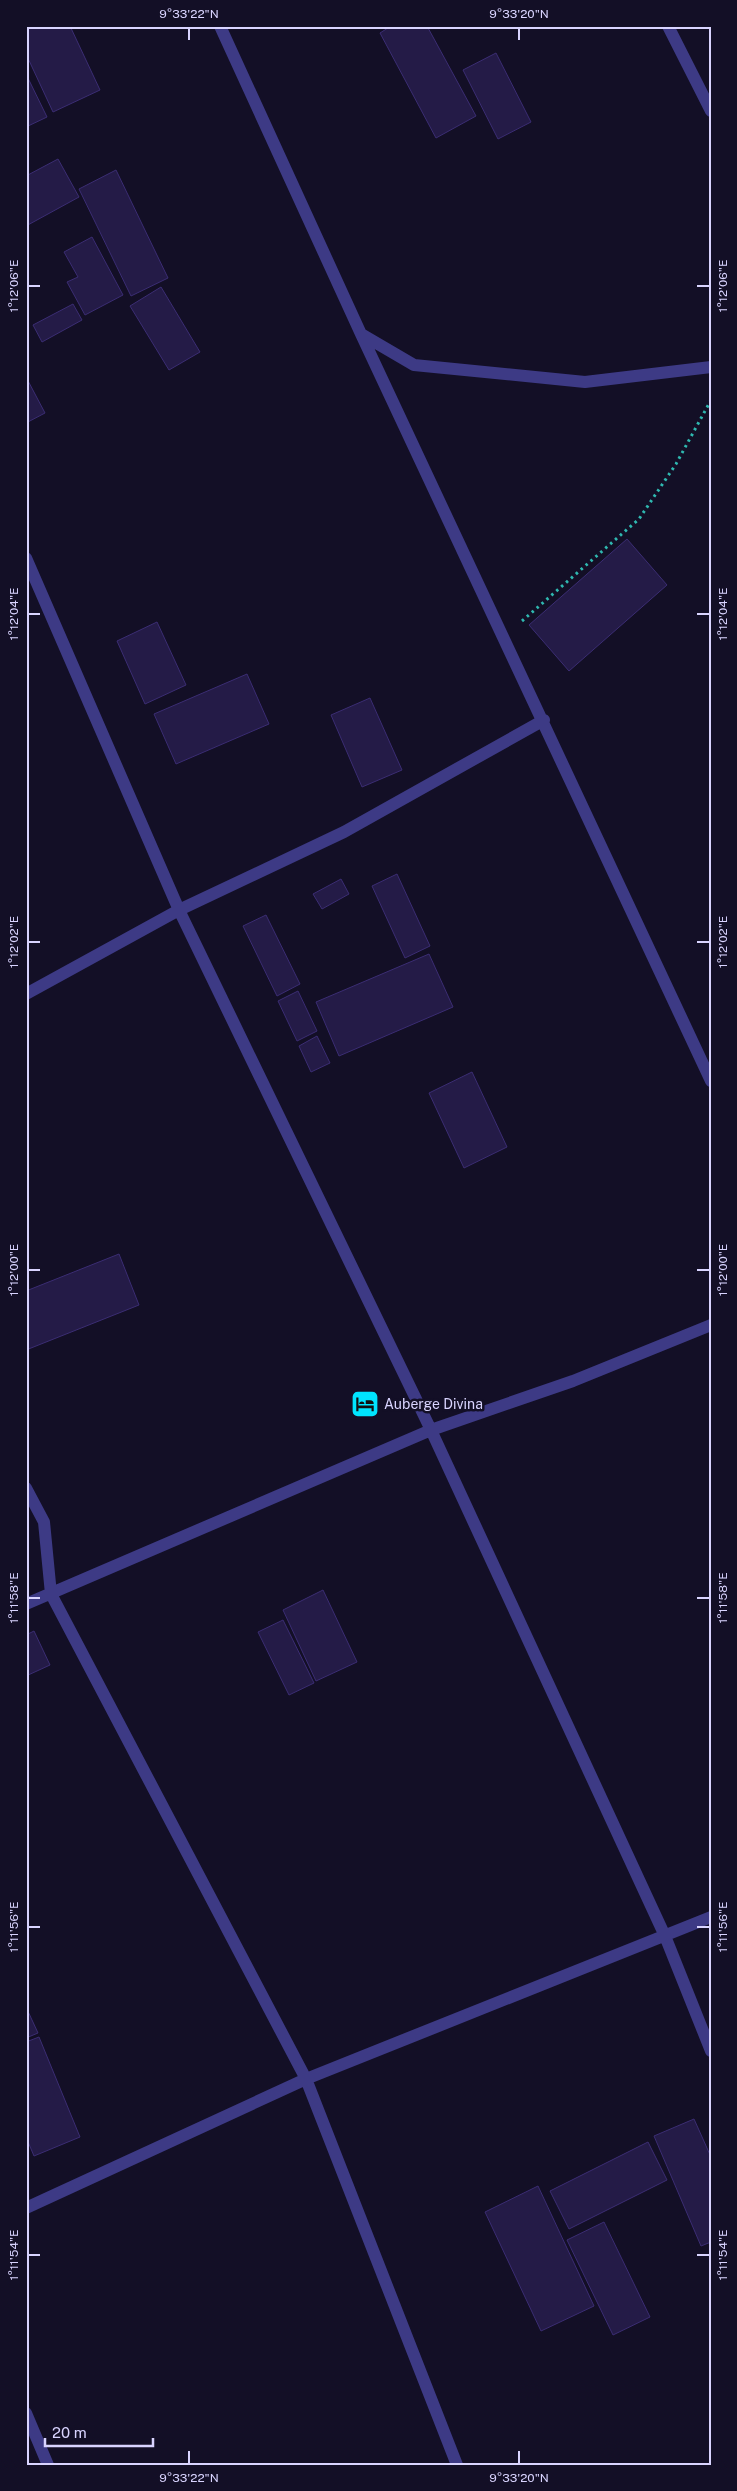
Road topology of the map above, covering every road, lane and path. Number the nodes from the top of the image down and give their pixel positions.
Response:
1 (220, 26) edge
2 (668, 26) edge
3 (711, 111) edge
4 (362, 334) junction
5 (711, 367) edge
6 (711, 400) edge
7 (26, 558) edge
8 (504, 636) junction
9 (544, 720) junction
10 (179, 910) junction
11 (26, 994) edge
12 (711, 1081) edge
13 (711, 1325) edge
14 (430, 1430) junction
15 (26, 1488) edge
16 (51, 1594) junction
17 (26, 1604) edge
18 (711, 1917) edge
19 (665, 1936) junction
20 (711, 2051) edge
21 (306, 2080) junction
22 (26, 2208) edge
23 (26, 2413) edge
24 (48, 2465) edge
25 (457, 2465) edge

1 - 4 street
2 - 3 street
4 - 5 street
4 - 8 street
6 - 8 path
7 - 10 street
8 - 9 street
9 - 10 street
9 - 12 street
10 - 11 street
10 - 14 street
13 - 14 street
14 - 16 street
14 - 19 street
15 - 16 street
16 - 17 street
16 - 21 street
18 - 19 street
19 - 20 street
19 - 21 street
21 - 22 street
21 - 25 street
23 - 24 street

